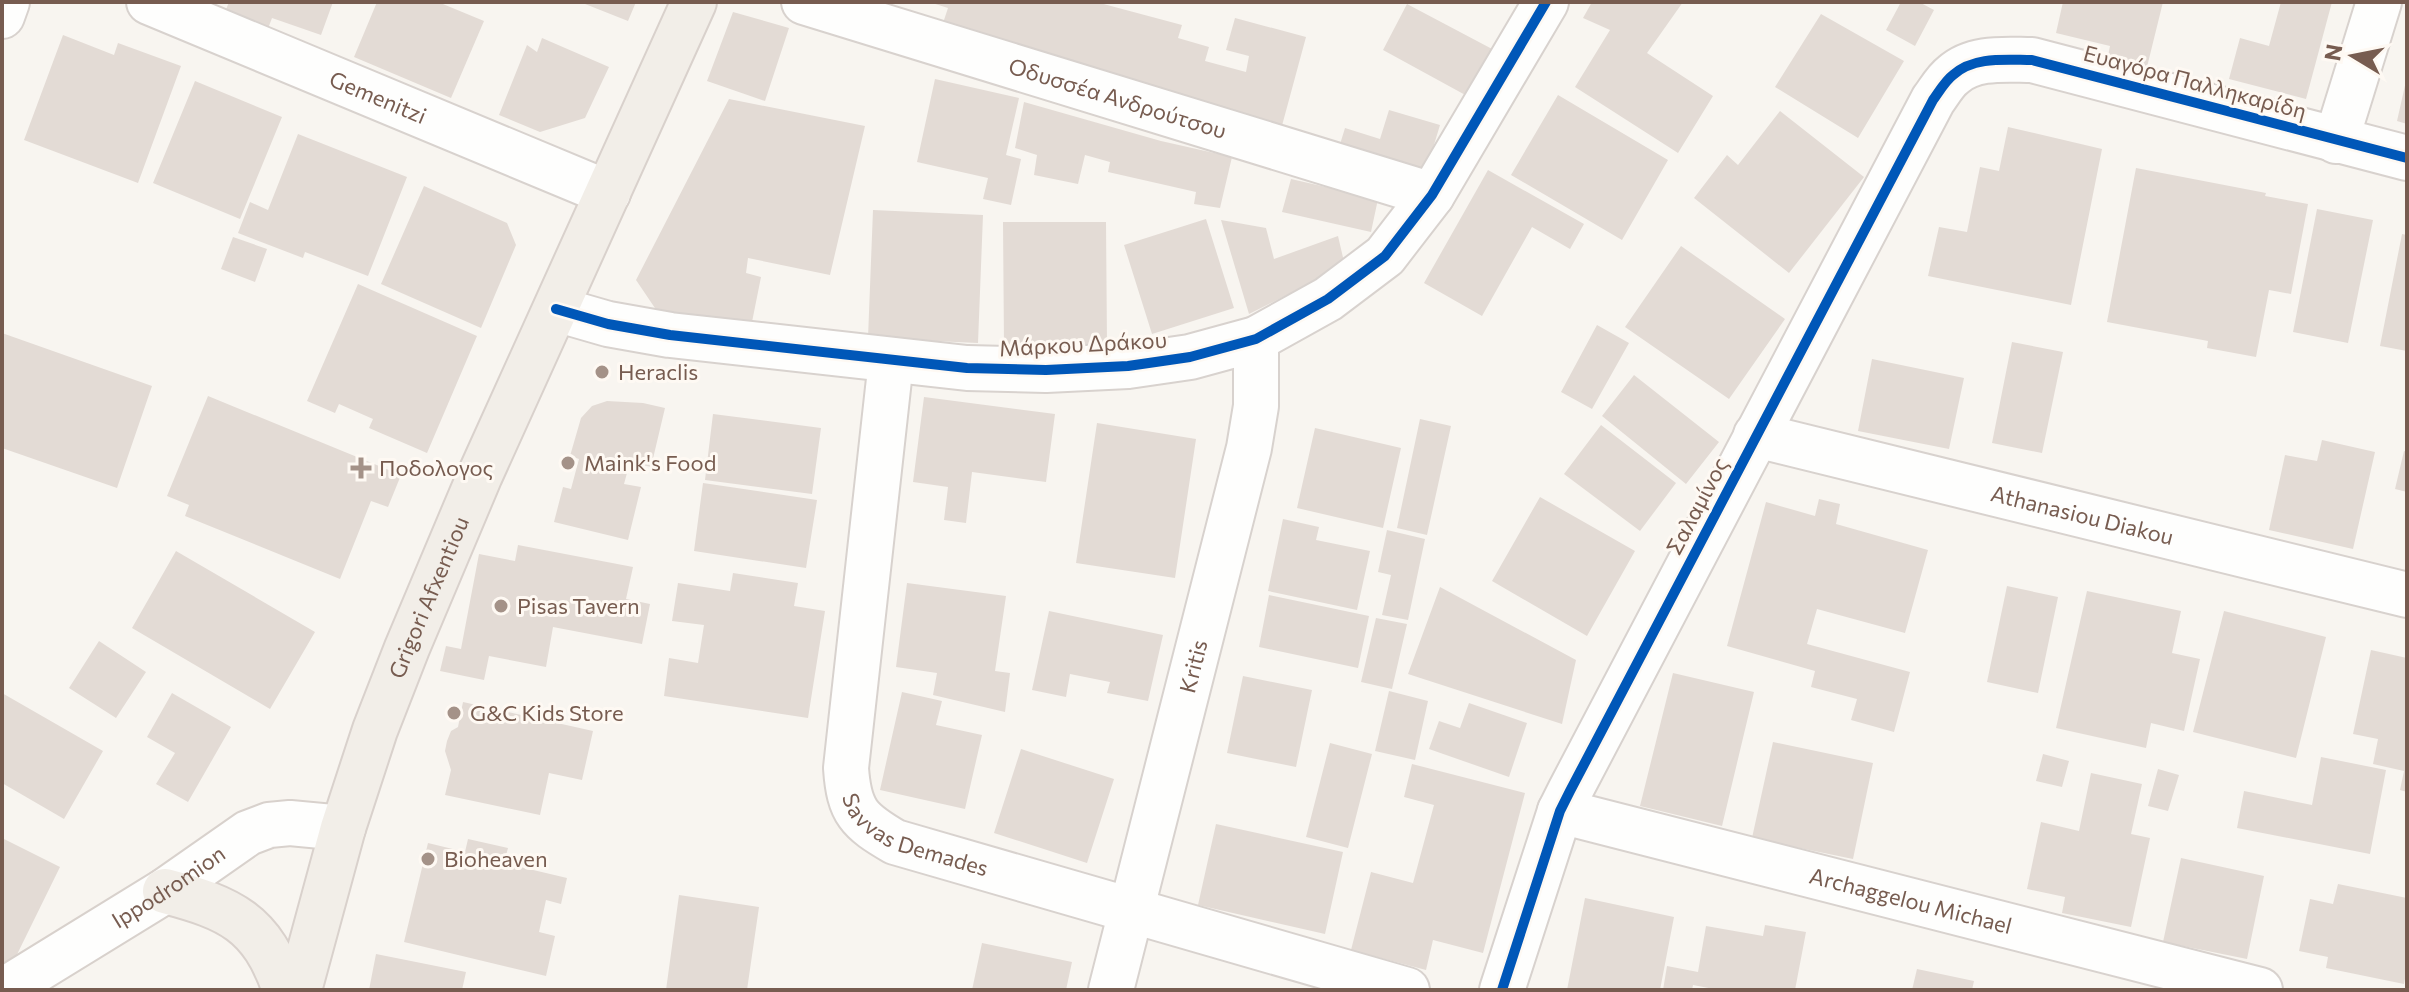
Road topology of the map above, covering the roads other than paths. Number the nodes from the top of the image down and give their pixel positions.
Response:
1 (7, 2) edge
2 (149, 2) edge
3 (694, 2) edge
4 (804, 2) edge
5 (1546, 2) edge
6 (2379, 2) edge
7 (2, 16) edge
8 (1970, 65) joint
9 (2336, 141) junction
10 (2407, 158) edge
11 (608, 193) junction
12 (1432, 195) junction
13 (556, 309) junction
14 (1256, 339) junction
15 (891, 361) junction
16 (1756, 435) junction
17 (2407, 595) edge
18 (1560, 811) junction
19 (343, 828) junction
20 (165, 891) junction
21 (1130, 910) junction
22 (4, 990) edge
23 (285, 990) edge
24 (299, 990) edge
25 (1111, 990) edge
26 (1407, 990) edge
27 (1502, 990) edge
28 (2260, 990) edge

1 - 7 street
2 - 11 street, Gemenitzi
3 - 11 main road, Grigori Afxentiou
4 - 12 street, Οδυσσέα Ανδρούτσου
5 - 12 street, Μάρκου Δράκου
6 - 9 street
8 - 9 street, Ευαγόρα Παλληκαρίδη
8 - 16 street, Σαλαμίνος
9 - 10 street, Ευαγόρα Παλληκαρίδη
11 - 13 main road, Grigori Afxentiou
12 - 14 street, Μάρκου Δράκου
13 - 15 street, Μάρκου Δράκου
13 - 19 main road, Grigori Afxentiou
14 - 15 street, Μάρκου Δράκου
14 - 21 street, Kritis
15 - 21 street, Savvas Demades
16 - 17 street, Athanasiou Diakou
16 - 18 street, Σαλαμίνος
18 - 27 street, Σαλαμίνος
18 - 28 street, Archaggelou Michael
19 - 20 street, Ippodromion
19 - 24 main road, Grigori Afxentiou
20 - 22 street, Ippodromion
20 - 23 main road
21 - 25 street, Kritis
21 - 26 street, Savvas Demades

